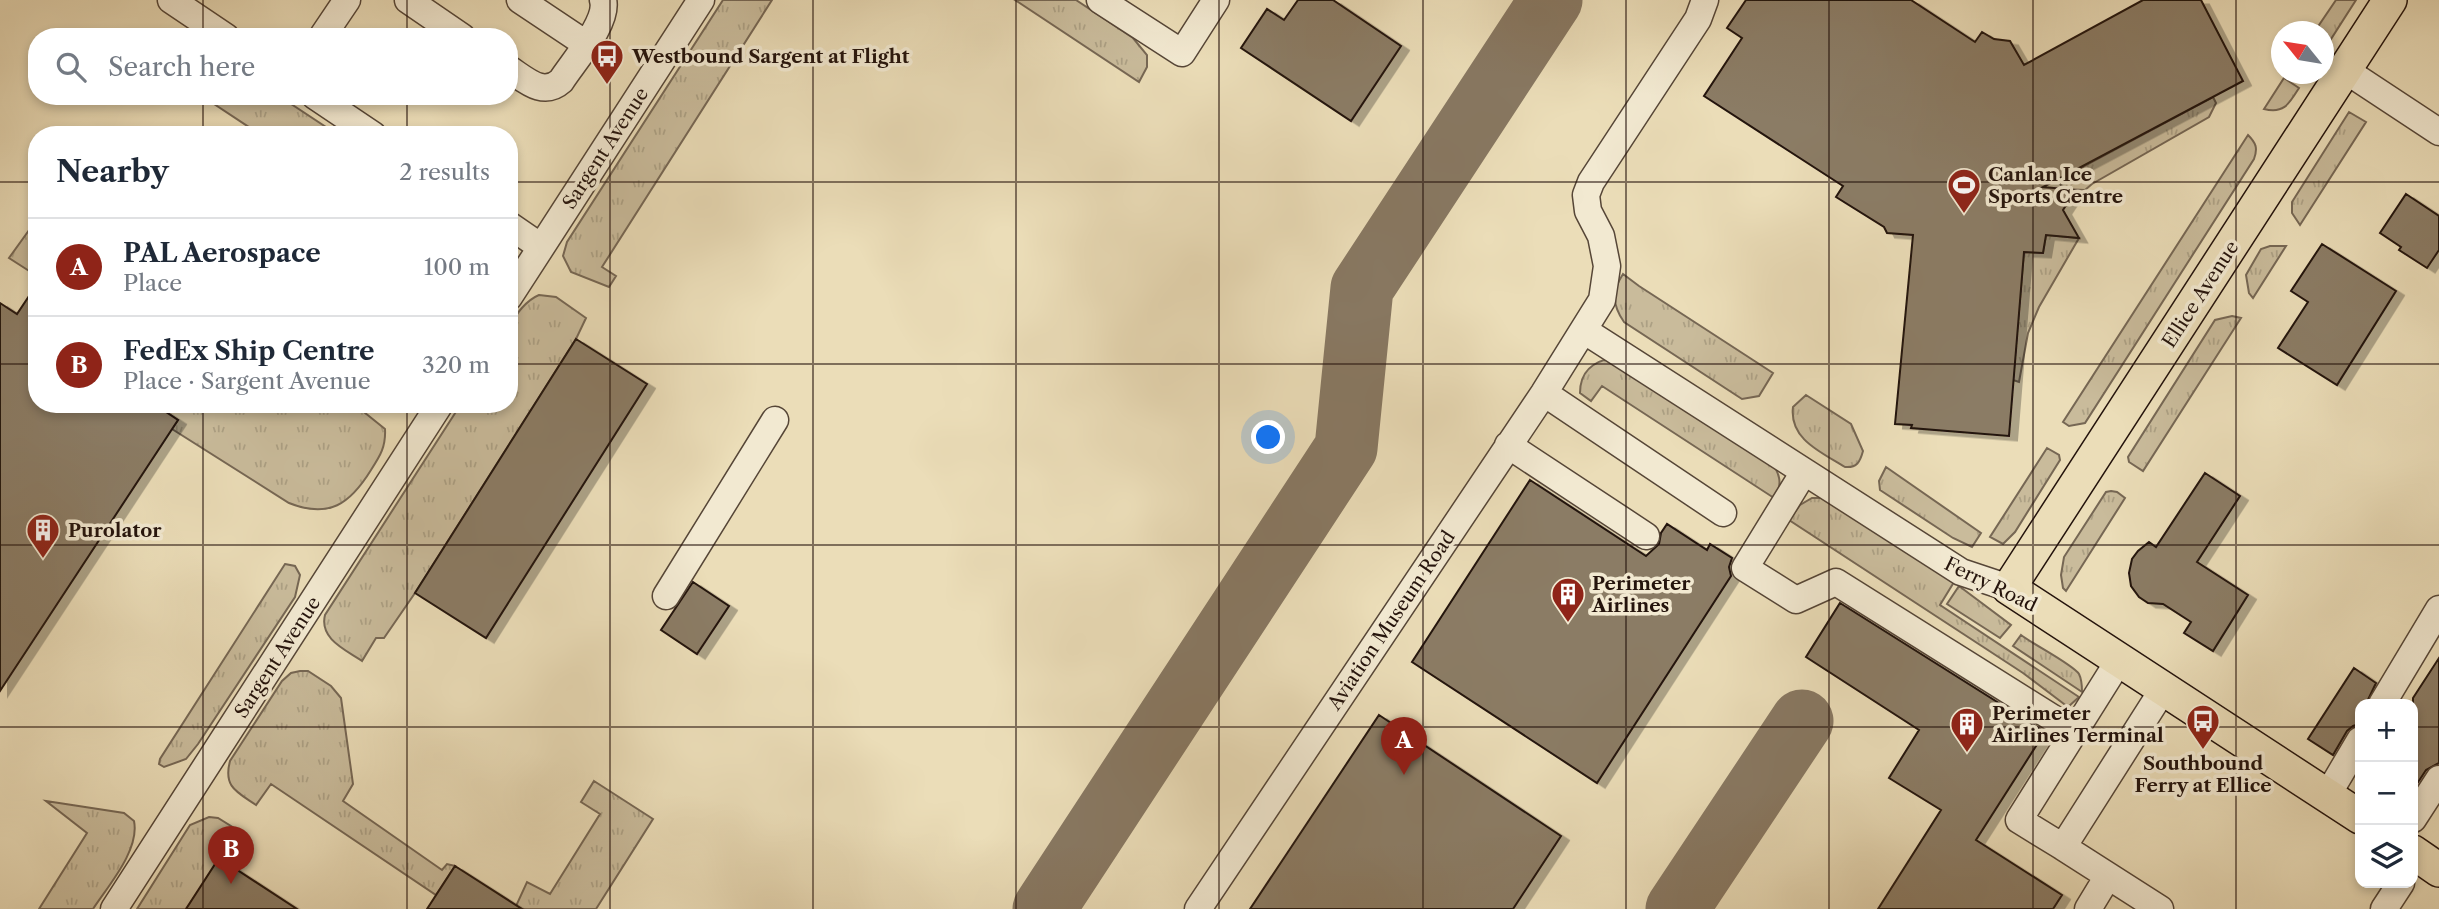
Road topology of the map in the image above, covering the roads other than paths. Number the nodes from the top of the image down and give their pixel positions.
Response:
1 (171, 0) edge
2 (347, 0) edge
3 (408, 0) edge
4 (520, 0) edge
5 (603, 0) edge
6 (701, 0) edge
7 (1100, 0) edge
8 (1216, 0) edge
9 (1705, 0) edge
10 (2390, 0) edge
11 (213, 28) edge
12 (328, 28) edge
13 (449, 28) edge
14 (586, 44) junction
15 (2345, 70) junction
16 (518, 75) edge
17 (328, 105) edge
18 (360, 126) edge
19 (2439, 132) edge
20 (518, 231) edge
21 (541, 247) junction
22 (518, 283) edge
23 (1585, 331) junction
24 (1544, 393) junction
25 (434, 413) edge
26 (775, 419) dead end
27 (1508, 445) junction
28 (1804, 472) junction
29 (1723, 513) dead end
30 (1646, 536) dead end
31 (2009, 588) junction
32 (666, 596) dead end
33 (2439, 609) edge
34 (2432, 636) edge
35 (2120, 659) junction
36 (2164, 688) junction
37 (2386, 699) edge
38 (2074, 732) junction
39 (2355, 748) edge
40 (2439, 779) edge
41 (2327, 796) junction
42 (2418, 811) edge
43 (2355, 814) edge
44 (2063, 847) junction
45 (2108, 876) junction
46 (2400, 888) edge
47 (114, 909) edge
48 (1198, 909) edge
49 (2088, 909) edge
50 (2160, 909) edge
51 (2384, 909) edge

1 - 11 street
2 - 12 street
3 - 13 street
4 - 14 street
5 - 14 street
6 - 21 street, Sargent Avenue
7 - 8 street
9 - 23 street, Aviation Museum Road
10 - 15 main road, Ellice Avenue
14 - 16 street
15 - 19 street
15 - 31 main road, Ellice Avenue
17 - 18 street
20 - 21 street
21 - 22 street, Sargent Avenue
23 - 24 street, Aviation Museum Road
23 - 28 street, Ferry Road
24 - 27 street, Aviation Museum Road
24 - 29 street
25 - 47 street, Sargent Avenue
26 - 32 street
27 - 30 street
27 - 48 street, Aviation Museum Road
28 - 31 street, Ferry Road
28 - 38 street
31 - 35 main road, Ferry Road
33 - 34 street
34 - 37 street
35 - 36 main road, Ferry Road
35 - 38 street
36 - 41 main road, Ferry Road
36 - 44 street
38 - 44 street
39 - 41 street
40 - 42 street
41 - 43 main road, Ferry Road
44 - 45 street
45 - 49 street
45 - 50 street
46 - 51 street

